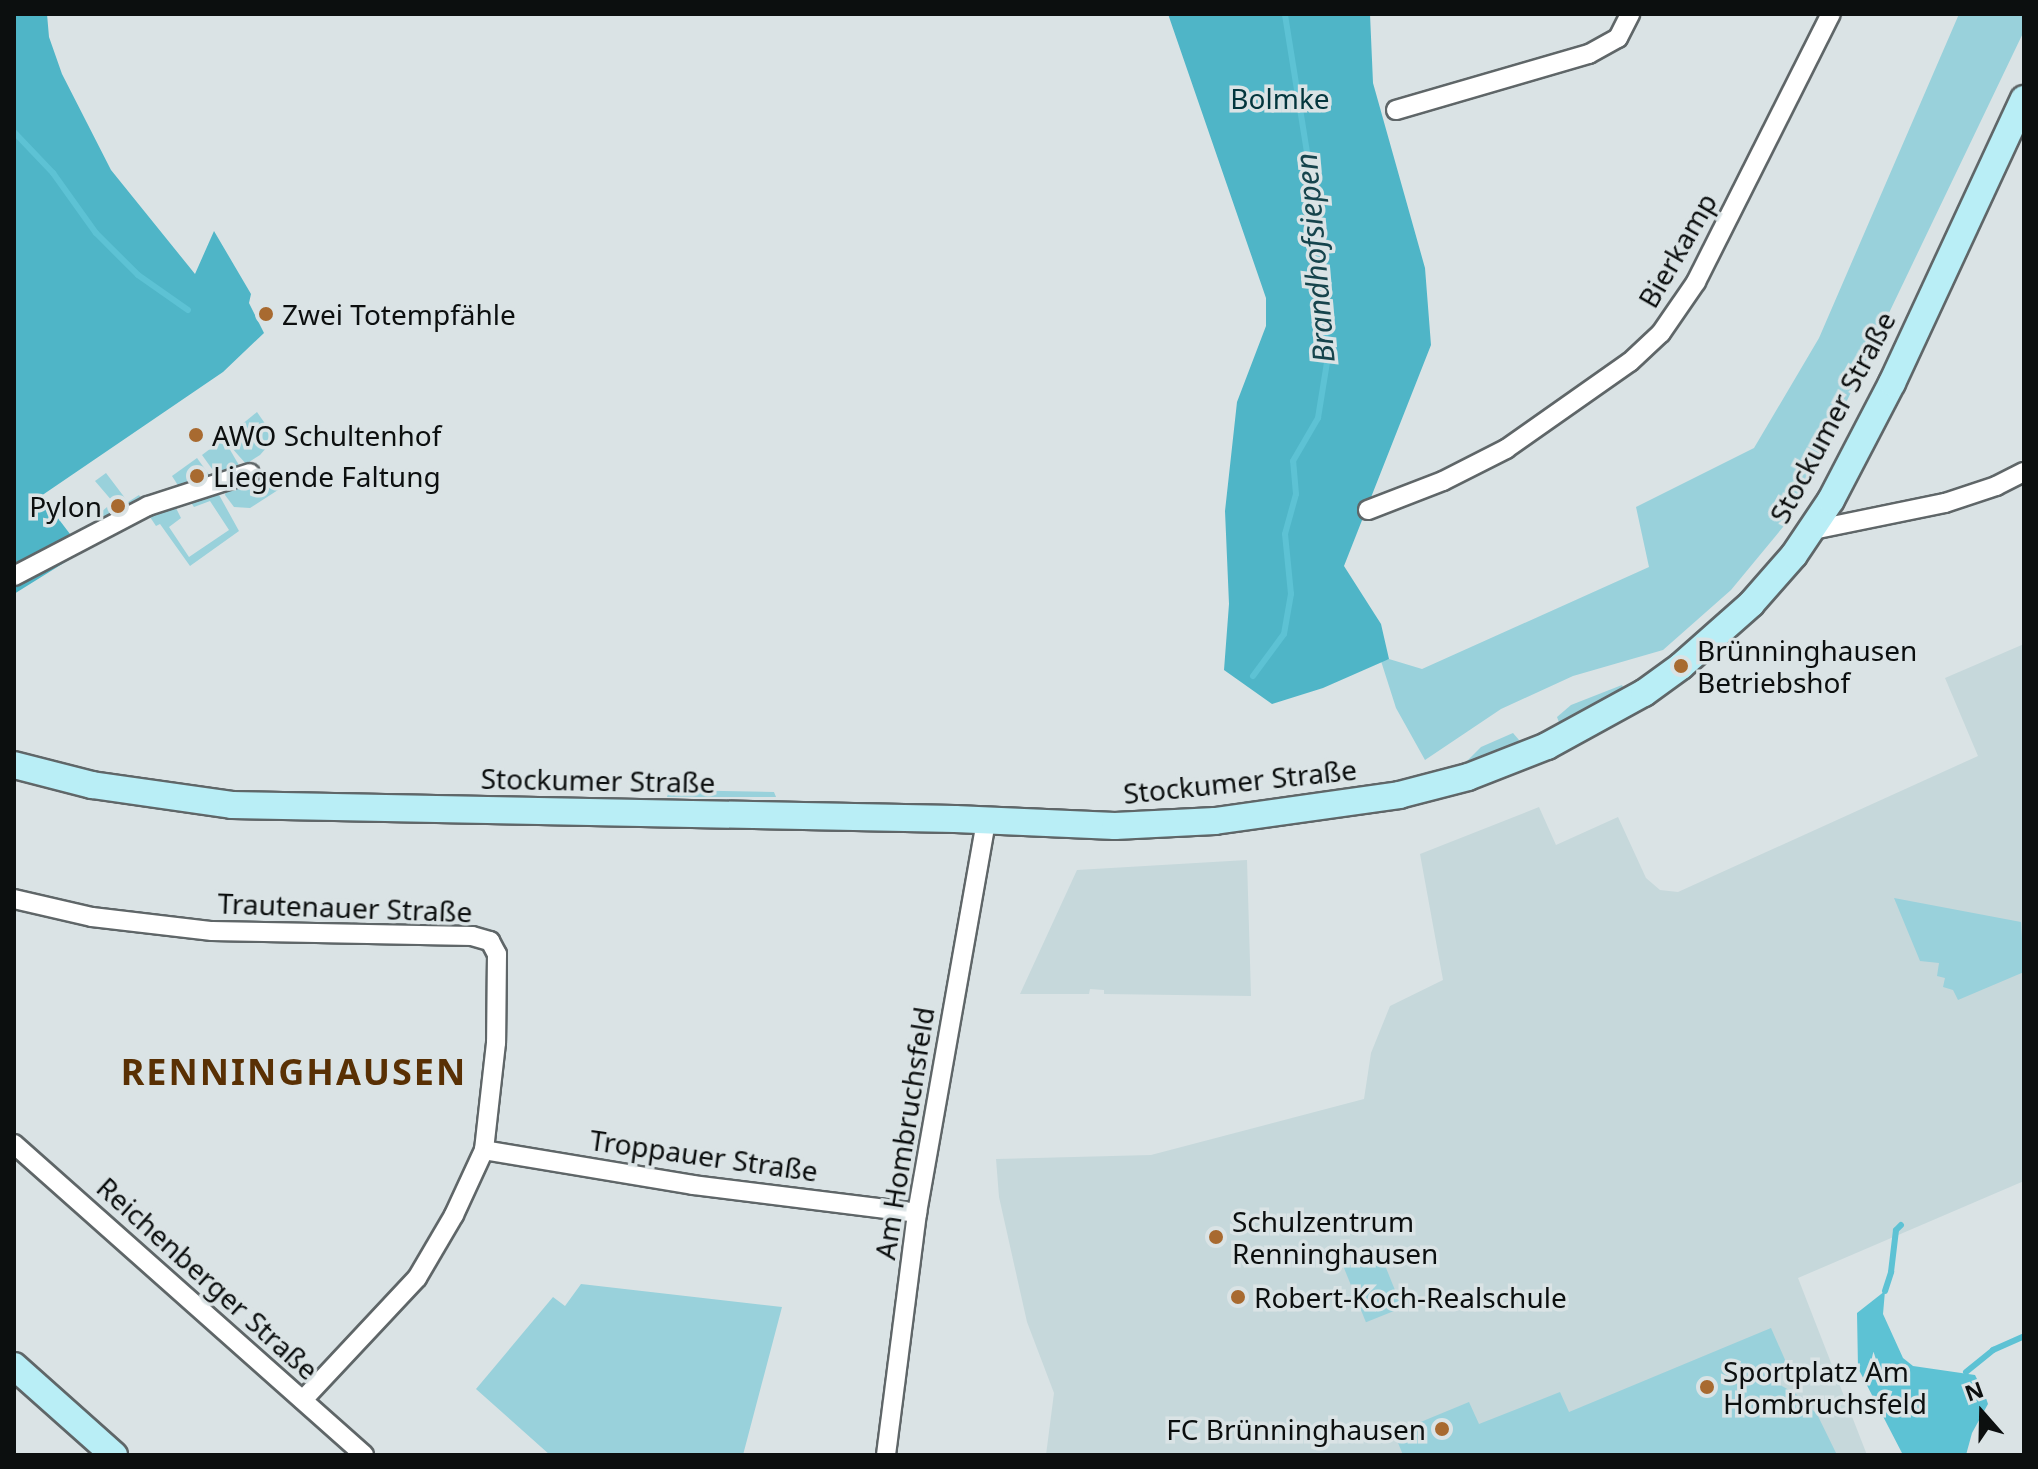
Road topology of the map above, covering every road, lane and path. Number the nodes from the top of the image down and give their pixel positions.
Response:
1 (1630, 14) edge
2 (1831, 14) edge
3 (2024, 99) edge
4 (1396, 110) dead end
5 (2024, 472) edge
6 (250, 473) dead end
7 (1368, 510) dead end
8 (1813, 530) junction
9 (14, 576) edge
10 (14, 765) edge
11 (986, 821) junction
12 (14, 899) edge
13 (14, 1144) edge
14 (484, 1150) junction
15 (917, 1213) junction
16 (14, 1366) edge
17 (303, 1400) junction
18 (114, 1455) edge
19 (364, 1455) edge
20 (886, 1455) edge

1 - 4 street
2 - 7 street, Bierkamp
3 - 8 main road, Stockumer Straße
5 - 8 street
6 - 9 street
8 - 11 main road, Stockumer Straße
10 - 11 main road, Stockumer Straße
11 - 15 street, Am Hombruchsfeld
12 - 14 street, Trautenauer Straße
13 - 17 street, Reichenberger Straße
14 - 15 street, Troppauer Straße
14 - 17 street, Trautenauer Straße
15 - 20 street, Am Hombruchsfeld
16 - 18 main road
17 - 19 street, Reichenberger Straße

